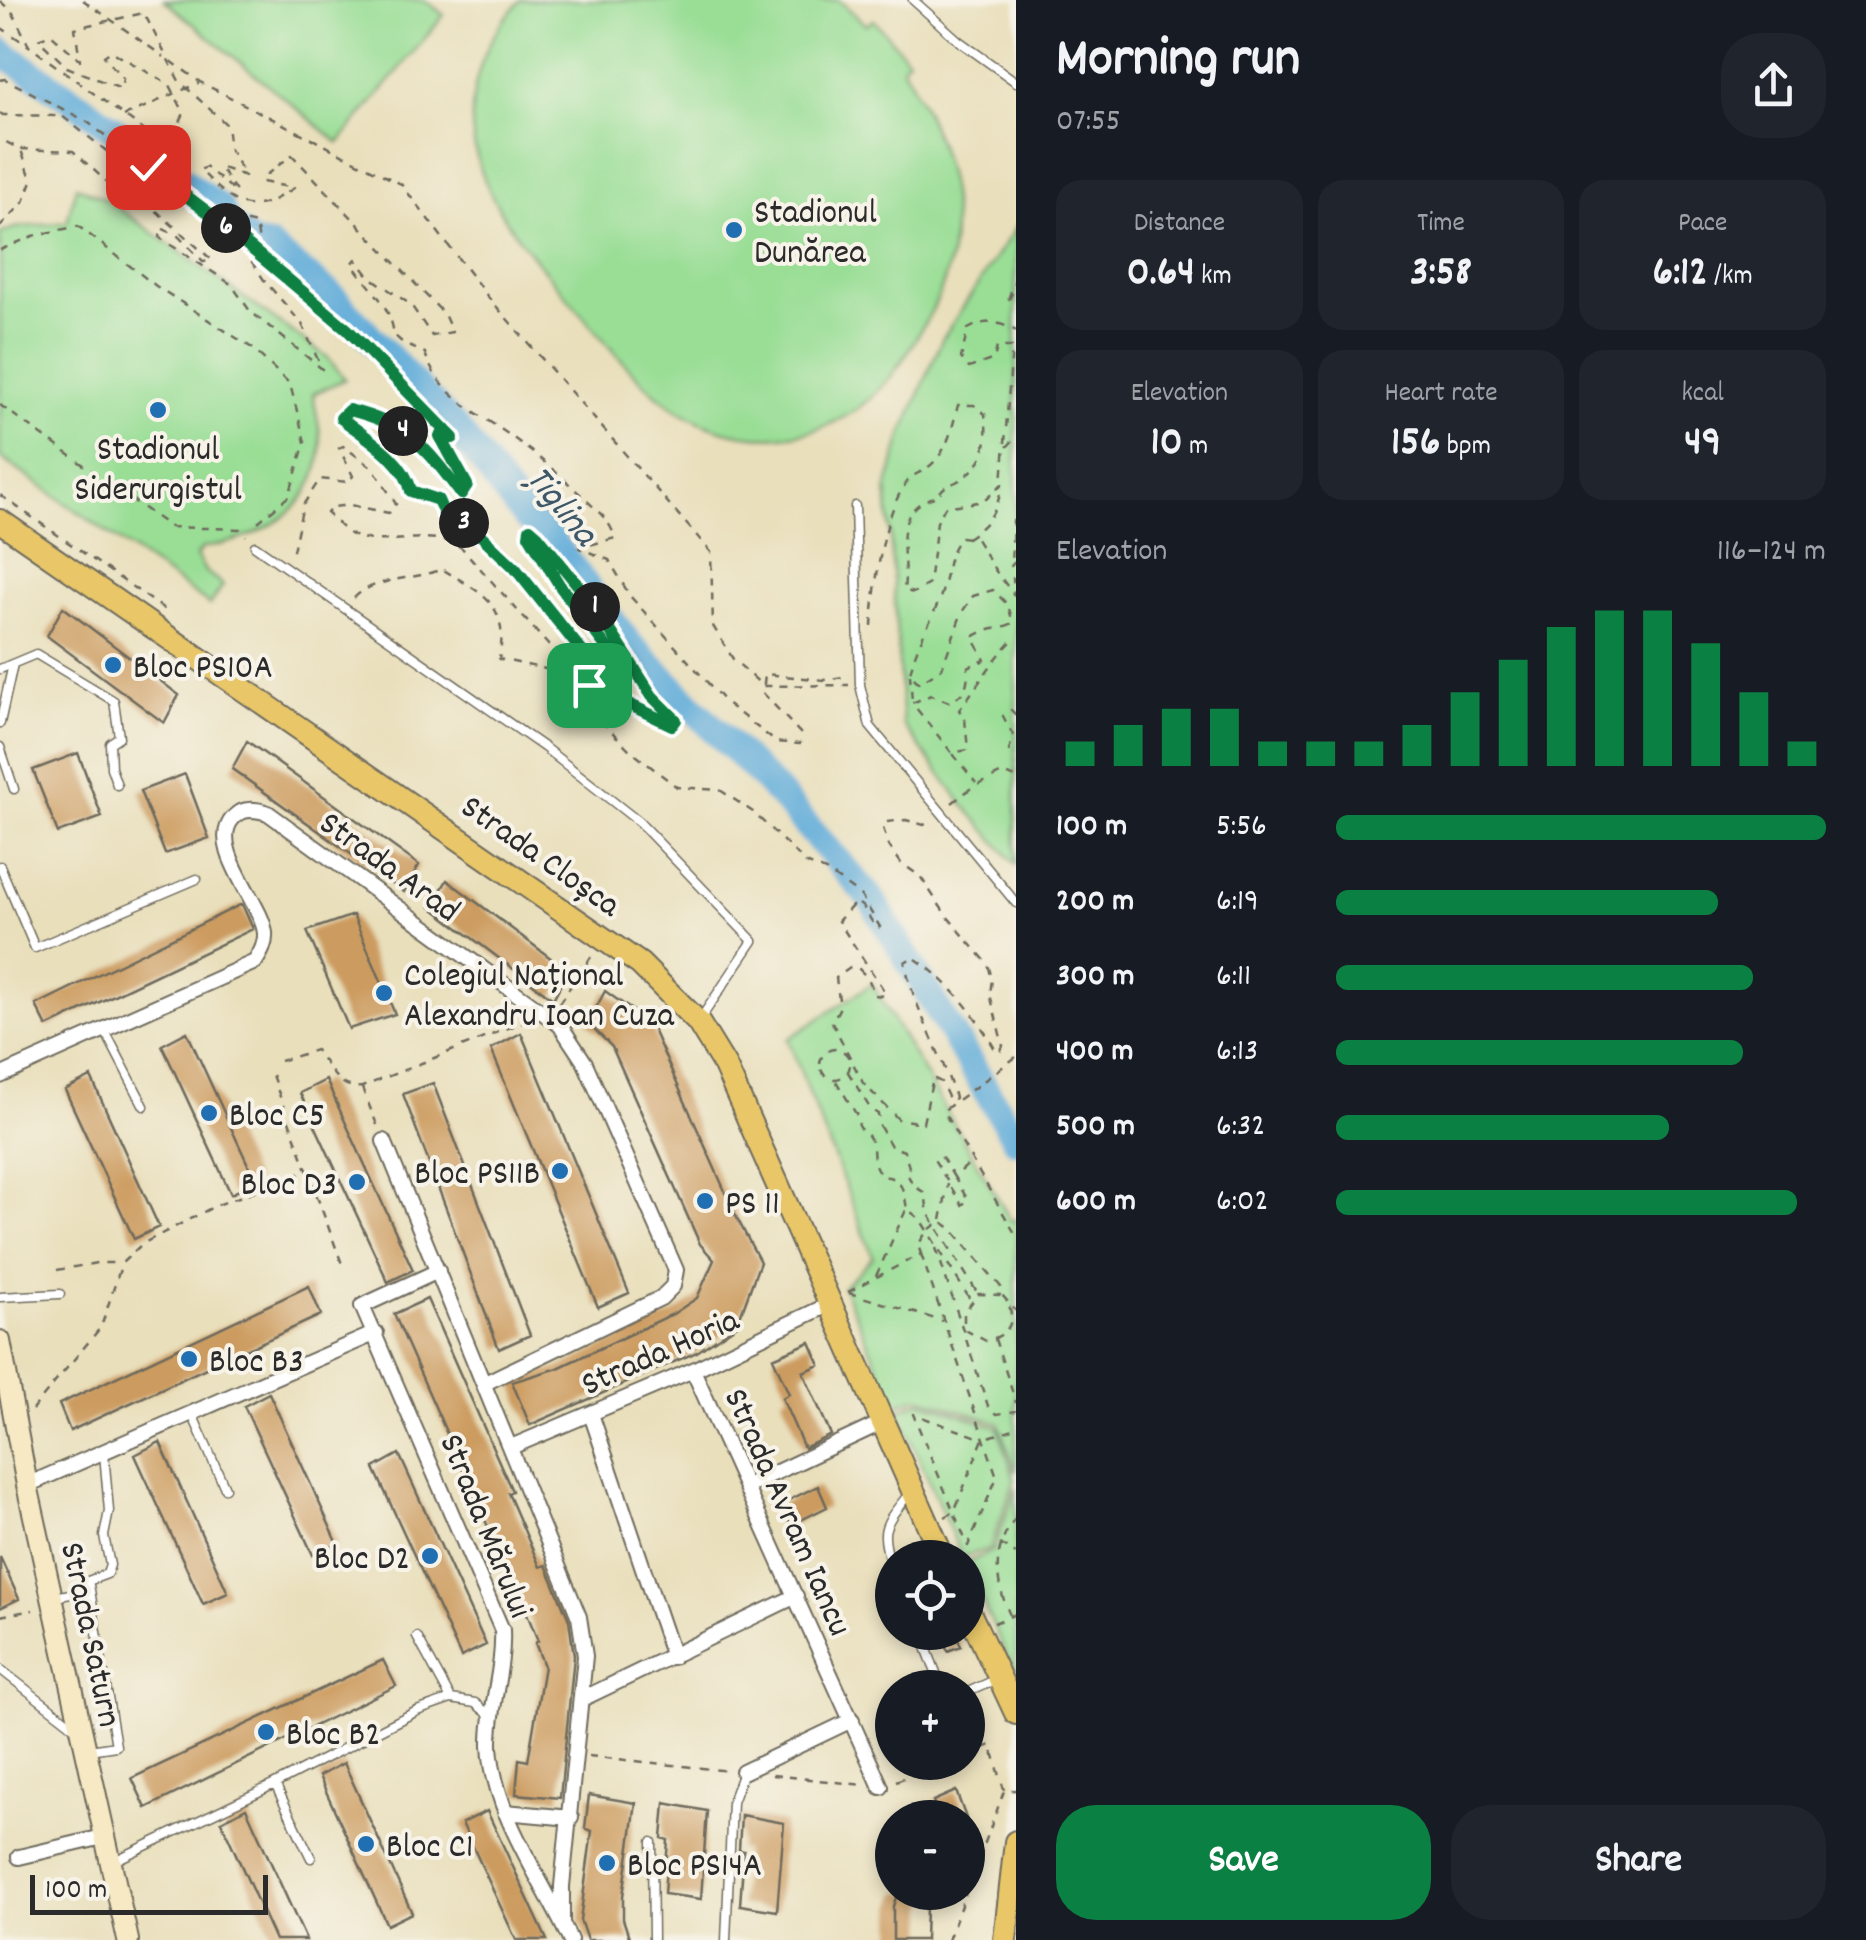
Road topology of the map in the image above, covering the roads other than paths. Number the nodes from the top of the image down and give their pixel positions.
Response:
1 (913, 0) edge
2 (1016, 82) edge
3 (855, 506) dead end
4 (0, 521) edge
5 (255, 546) road end
6 (13, 664) junction
7 (0, 669) edge
8 (0, 723) edge
9 (0, 747) edge
10 (117, 784) dead end
11 (14, 789) dead end
12 (0, 866) edge
13 (197, 879) dead end
14 (1016, 902) edge
15 (698, 1022) junction
16 (106, 1031) junction
17 (0, 1076) edge
18 (144, 1106) dead end
19 (384, 1141) road end
20 (438, 1271) junction
21 (60, 1294) dead end
22 (0, 1297) edge
23 (838, 1298) junction
24 (376, 1333) junction
25 (0, 1341) edge
26 (693, 1370) junction
27 (486, 1383) junction
28 (191, 1413) junction
29 (591, 1414) junction
30 (881, 1423) junction
31 (512, 1447) junction
32 (104, 1453) junction
33 (27, 1485) junction
34 (747, 1486) junction
35 (225, 1488) dead end
36 (912, 1490) junction
37 (884, 1540) edge
38 (934, 1540) edge
39 (90, 1590) junction
40 (796, 1596) junction
41 (53, 1601) junction
42 (417, 1637) dead end
43 (985, 1646) edge
44 (674, 1657) junction
45 (0, 1669) edge
46 (985, 1696) edge
47 (451, 1699) junction
48 (582, 1699) junction
49 (1012, 1703) edge
50 (492, 1717) junction
51 (852, 1720) junction
52 (83, 1741) junction
53 (742, 1772) joint
54 (275, 1784) junction
55 (881, 1787) road end
56 (506, 1812) junction
57 (571, 1818) junction
58 (103, 1837) junction
59 (652, 1842) dead end
60 (1016, 1842) edge
61 (19, 1857) dead end
62 (311, 1858) dead end
63 (110, 1863) junction
64 (1016, 1889) edge
65 (1006, 1913) junction
66 (562, 1922) junction
67 (128, 1940) edge
68 (570, 1940) edge
69 (653, 1940) edge
70 (726, 1940) edge
71 (988, 1940) edge
72 (1005, 1940) edge

1 - 2 lane
3 - 14 lane
4 - 15 main road, Strada Cloșca
5 - 15 lane
6 - 7 lane
6 - 8 lane
6 - 10 lane
9 - 11 lane
12 - 13 lane
15 - 23 main road, Strada Cloșca
16 - 17 street
16 - 18 lane
16 - 27 street, Strada Arad
19 - 20 street
20 - 24 street, Strada Mărului
20 - 27 street
21 - 22 lane
23 - 26 street, Strada Horia
23 - 30 main road, Strada Cloșca
24 - 28 street
24 - 50 street, Strada Mărului
25 - 33 street, Strada Saturn
26 - 29 street, Strada Horia
26 - 34 street, Strada Avram Iancu
27 - 31 street
28 - 32 street
28 - 35 lane
29 - 31 street, Strada Horia
29 - 44 street
30 - 34 street
30 - 36 main road, Strada Cloșca
31 - 48 street
32 - 33 street
32 - 39 lane
33 - 41 street, Strada Saturn
34 - 40 street, Strada Avram Iancu
36 - 37 lane
36 - 38 main road, Strada Cloșca
39 - 41 lane
39 - 52 lane
40 - 44 street
40 - 51 street, Strada Avram Iancu
41 - 52 street, Strada Saturn
42 - 47 lane
43 - 49 main road
44 - 48 street
45 - 52 lane
46 - 49 lane
47 - 50 lane
47 - 54 lane
48 - 57 street
50 - 56 street, Strada Mărului
51 - 53 street
51 - 55 street, Strada Avram Iancu
52 - 58 street, Strada Saturn
53 - 70 lane
54 - 62 lane
54 - 63 lane
56 - 57 street
56 - 66 street, Strada Mărului
57 - 66 street
58 - 61 street
58 - 63 street, Strada Saturn
59 - 69 lane
60 - 65 main road
63 - 67 street, Strada Saturn
64 - 65 main road
65 - 71 main road
65 - 72 main road
66 - 68 street, Strada Mărului

